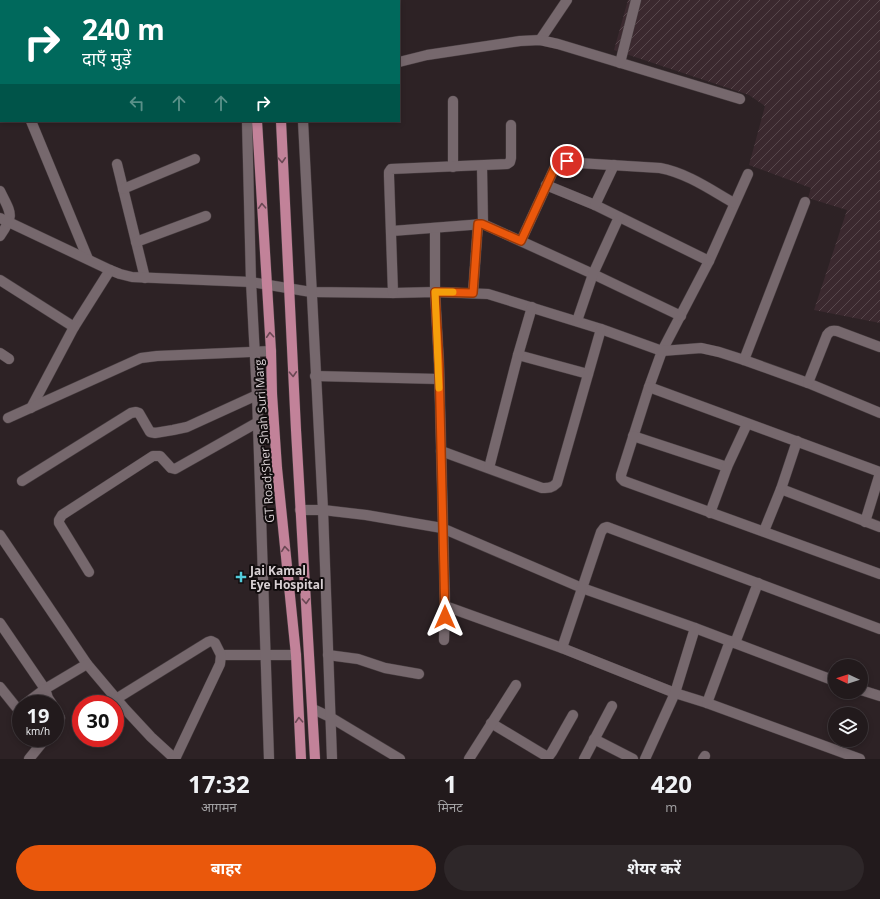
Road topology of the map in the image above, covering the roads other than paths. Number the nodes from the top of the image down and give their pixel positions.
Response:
1 (567, 0) edge
2 (636, 0) edge
3 (540, 40) junction
4 (400, 62) edge
5 (620, 63) junction
6 (740, 99) dead end
7 (453, 101) dead end
8 (31, 122) edge
9 (247, 122) edge
10 (257, 122) edge
11 (281, 122) edge
12 (302, 122) edge
13 (511, 125) dead end
14 (195, 159) dead end
15 (116, 164) dead end
16 (614, 165) junction
17 (453, 166) junction
18 (482, 166) junction
19 (748, 174) dead end
20 (546, 185) junction
21 (123, 189) junction
22 (0, 192) edge
23 (805, 202) dead end
24 (734, 203) junction
25 (595, 205) junction
26 (206, 216) dead end
27 (619, 217) junction
28 (5, 220) edge
29 (480, 224) junction
30 (435, 228) junction
31 (392, 231) junction
32 (0, 236) edge
33 (521, 241) junction
34 (136, 242) junction
35 (88, 259) junction
36 (709, 261) junction
37 (110, 270) junction
38 (593, 274) junction
39 (145, 278) junction
40 (0, 280) edge
41 (251, 282) junction
42 (267, 284) junction
43 (289, 288) junction
44 (311, 292) junction
45 (435, 292) junction
46 (394, 293) junction
47 (473, 293) junction
48 (532, 307) junction
49 (681, 316) junction
50 (577, 321) junction
51 (74, 327) junction
52 (601, 328) junction
53 (880, 347) edge
54 (271, 351) junction
55 (255, 352) junction
56 (662, 352) junction
57 (0, 353) edge
58 (518, 355) junction
59 (9, 359) dead end
60 (744, 360) junction
61 (588, 374) junction
62 (315, 376) junction
63 (439, 379) junction
64 (808, 383) junction
65 (649, 387) junction
66 (272, 394) junction
67 (257, 395) junction
68 (31, 408) junction
69 (880, 412) edge
70 (8, 418) dead end
71 (258, 422) junction
72 (747, 424) junction
73 (633, 436) junction
74 (797, 441) junction
75 (441, 451) junction
76 (727, 467) junction
77 (489, 468) junction
78 (880, 472) edge
79 (22, 481) dead end
80 (781, 489) junction
81 (300, 510) junction
82 (323, 510) junction
83 (710, 513) junction
84 (865, 522) junction
85 (880, 527) edge
86 (442, 528) junction
87 (764, 532) junction
88 (1, 540) edge
89 (89, 572) dead end
90 (880, 574) edge
91 (758, 583) junction
92 (582, 588) junction
93 (445, 606) junction
94 (0, 623) edge
95 (695, 628) junction
96 (880, 629) edge
97 (444, 640) dead end
98 (732, 642) junction
99 (562, 648) junction
100 (221, 655) junction
101 (296, 655) junction
102 (328, 655) junction
103 (265, 656) junction
104 (87, 664) junction
105 (419, 674) dead end
106 (828, 677) edge
107 (516, 685) dead end
108 (0, 687) edge
109 (45, 689) junction
110 (868, 692) edge
111 (675, 693) junction
112 (37, 695) edge
113 (47, 695) edge
114 (113, 695) edge
115 (122, 695) edge
116 (880, 696) edge
117 (12, 702) edge
118 (707, 703) junction
119 (612, 706) dead end
120 (124, 708) edge
121 (312, 709) junction
122 (573, 715) dead end
123 (330, 717) junction
124 (491, 723) junction
125 (594, 739) junction
126 (39, 747) edge
127 (29, 759) edge
128 (175, 759) edge
129 (269, 759) edge
130 (301, 759) edge
131 (315, 759) edge
132 (332, 759) edge
133 (400, 759) edge
134 (469, 759) edge
135 (584, 759) edge
136 (633, 759) edge
137 (645, 759) edge
138 (860, 759) edge

1 - 3 street
2 - 5 street
3 - 4 street
3 - 5 street
5 - 6 street
7 - 17 street
8 - 35 street
9 - 41 street
42 -> 10 main road, GT Road;Sher Shah Suri Marg
11 -> 43 main road
12 - 44 street
13 - 18 street
14 - 21 street
15 - 21 street
16 - 20 street
16 - 24 street
16 - 25 street
17 - 18 street
17 - 31 street
18 - 29 street
19 - 24 street
20 - 25 street
20 - 33 street
21 - 34 street
22 - 28 street
23 - 60 street
24 - 36 street
25 - 27 street
26 - 34 street
27 - 36 street
27 - 38 street
28 - 32 street
28 - 35 street
29 - 30 street
29 - 33 street
29 - 47 street
30 - 31 street
30 - 45 street
31 - 46 street
33 - 38 street
34 - 39 street
35 - 37 street
36 - 49 street
37 - 39 street
37 - 51 street
38 - 49 street
38 - 50 street
39 - 41 street
40 - 51 street
41 - 42 street
41 - 55 street
42 - 43 street
54 -> 42 main road, GT Road;Sher Shah Suri Marg
43 - 44 street
43 -> 81 main road
44 - 46 street
44 - 62 street
45 - 46 street
45 - 47 street
45 - 63 street
47 - 48 street
48 - 50 street
48 - 58 street
49 - 56 street
50 - 52 street
51 - 68 street
52 - 56 street
52 - 61 street
53 - 64 street
54 - 55 street
54 - 66 main road, GT Road;Sher Shah Suri Marg
55 - 67 street
55 - 68 street
56 - 60 street
56 - 65 street
57 - 59 street
58 - 61 street
58 - 77 street
60 - 64 street
61 - 77 street
62 - 63 street
62 - 82 street
63 - 75 street
64 - 69 street
65 - 72 street
65 - 73 street
66 - 67 street
101 -> 66 main road, GT Road;Sher Shah Suri Marg
67 - 71 street
67 - 79 street
68 - 70 street
71 - 89 street
71 - 103 street
72 - 74 street
72 - 76 street
73 - 76 street
73 - 83 street
74 - 78 street
74 - 80 street
75 - 77 street
75 - 86 street
76 - 83 street
78 - 84 street
80 - 84 street
80 - 87 street
81 - 82 street
81 -> 121 main road
82 - 86 street
82 - 102 street
83 - 87 street
84 - 85 street
86 - 92 street
86 - 93 street
87 - 90 street
88 - 104 street
91 - 92 street
91 - 96 street
91 - 98 street
92 - 95 street
92 - 99 street
93 - 97 street
93 - 99 street
94 - 109 street
95 - 98 street
95 - 111 street
98 - 106 street
98 - 118 street
99 - 111 street
100 - 103 street
100 - 115 street
100 - 128 street
101 - 103 street
130 -> 101 main road, GT Road;Sher Shah Suri Marg
102 - 105 street
102 - 123 street
103 - 129 street
104 - 109 street
104 - 114 street
107 - 124 street
108 - 117 street
109 - 112 street
109 - 113 street
110 - 116 street
111 - 118 street
111 - 137 street
118 - 138 street
119 - 125 street
120 - 128 street
121 - 123 street
121 - 131 main road
122 - 124 street
123 - 132 street
123 - 133 street
124 - 134 street
125 - 135 street
125 - 136 street
126 - 127 street

